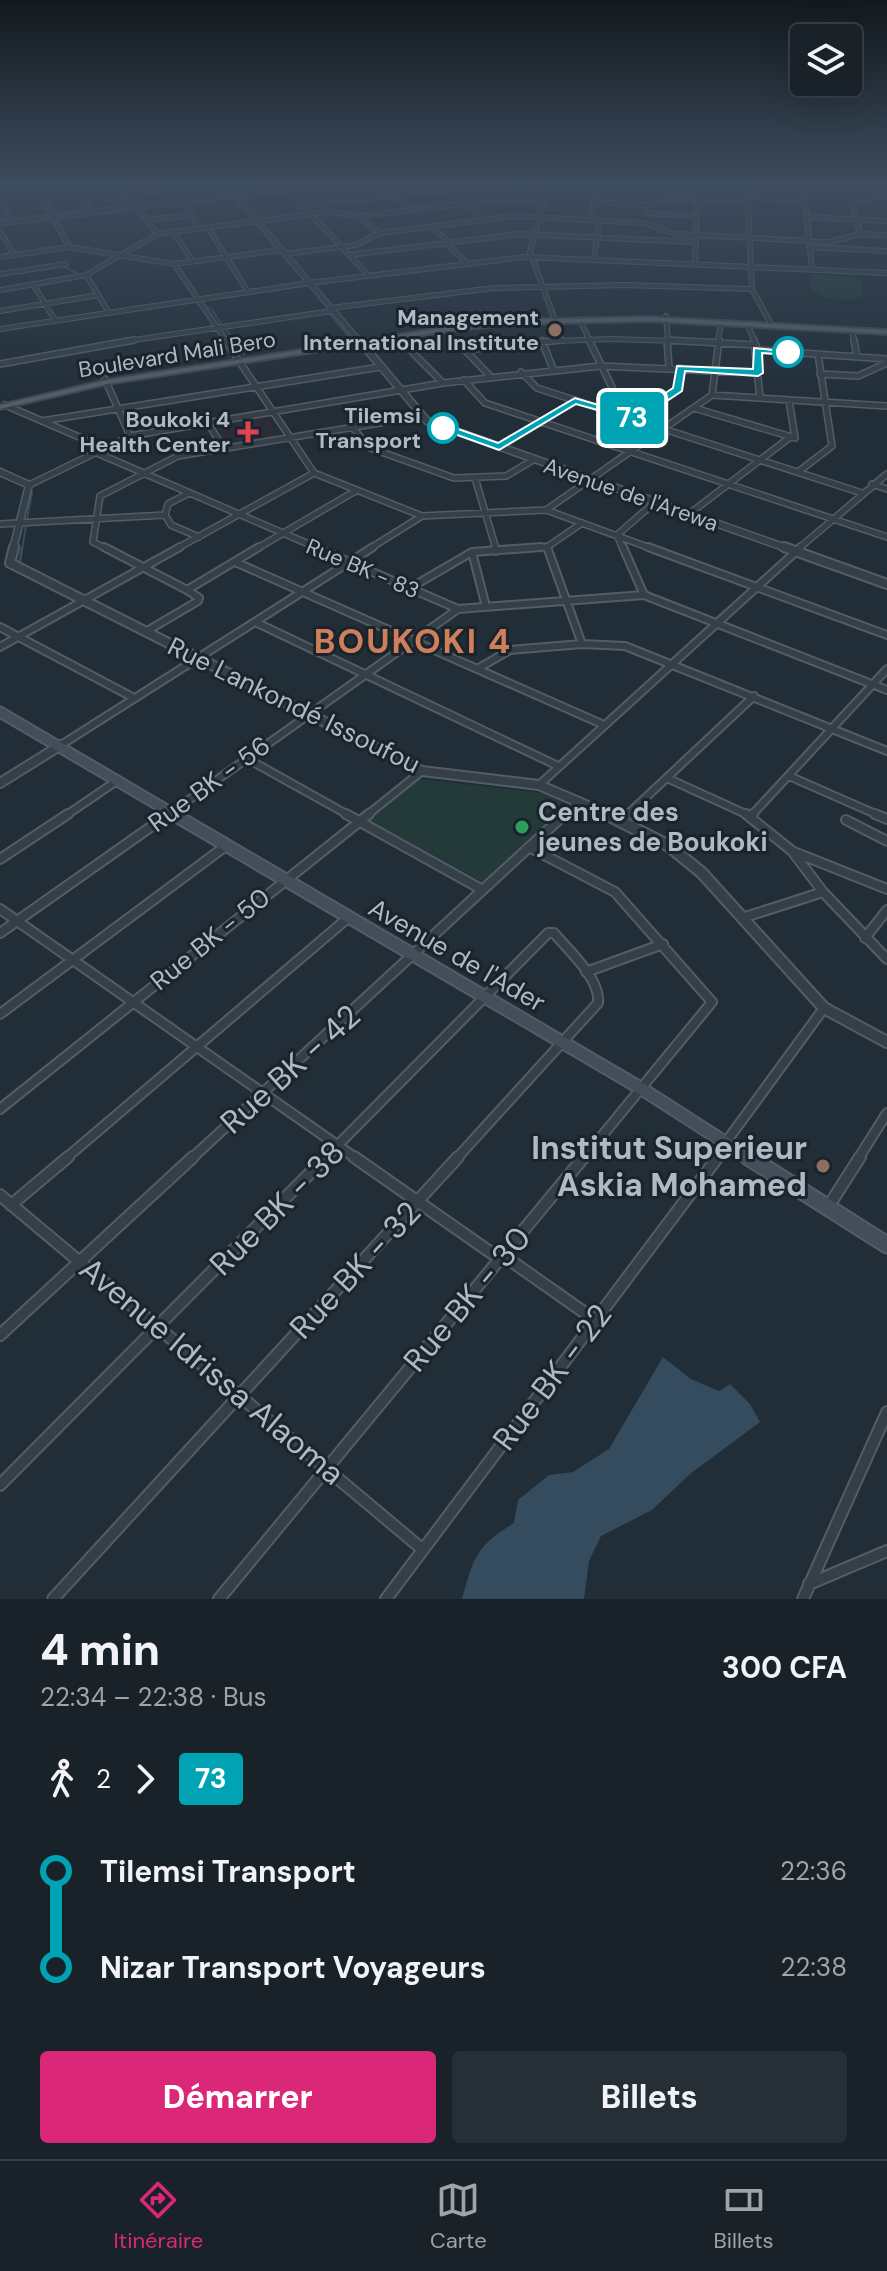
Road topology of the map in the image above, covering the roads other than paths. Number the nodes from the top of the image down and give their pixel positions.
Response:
1 (349, 255) edge
2 (62, 256) edge
3 (119, 256) edge
4 (124, 256) edge
5 (189, 256) edge
6 (242, 256) edge
7 (286, 256) edge
8 (460, 256) edge
9 (695, 256) edge
10 (751, 256) edge
11 (811, 256) edge
12 (226, 257) junction
13 (531, 257) junction
14 (594, 258) joint
15 (193, 261) junction
16 (467, 263) junction
17 (695, 263) junction
18 (66, 264) junction
19 (174, 264) junction
20 (752, 265) junction
21 (812, 269) junction
22 (887, 273) edge
23 (0, 274) edge
24 (86, 275) junction
25 (368, 275) junction
26 (74, 278) junction
27 (309, 283) junction
28 (33, 284) junction
29 (542, 287) junction
30 (752, 289) junction
31 (0, 290) edge
32 (248, 292) junction
33 (99, 295) junction
34 (199, 299) junction
35 (45, 303) junction
36 (331, 310) junction
37 (0, 311) edge
38 (108, 311) junction
39 (554, 318) junction
40 (666, 318) junction
41 (580, 319) junction
42 (55, 320) junction
43 (721, 322) junction
44 (770, 322) junction
45 (747, 324) junction
46 (218, 328) junction
47 (0, 329) edge
48 (852, 330) junction
49 (887, 330) edge
50 (590, 340) junction
51 (668, 340) junction
52 (542, 341) junction
53 (357, 342) junction
54 (719, 343) junction
55 (757, 348) junction
56 (413, 353) dead end
57 (818, 354) junction
58 (857, 357) junction
59 (240, 359) junction
60 (887, 361) edge
61 (0, 364) edge
62 (600, 366) junction
63 (380, 367) junction
64 (669, 367) junction
65 (680, 368) junction
66 (553, 369) junction
67 (716, 370) junction
68 (521, 372) junction
69 (758, 373) junction
70 (820, 374) junction
71 (490, 376) junction
72 (464, 380) junction
73 (106, 381) junction
74 (443, 383) junction
75 (257, 387) junction
76 (399, 390) junction
77 (712, 395) junction
78 (760, 398) junction
79 (789, 400) junction
80 (575, 401) junction
81 (826, 402) junction
82 (2, 405) edge
83 (887, 406) edge
84 (694, 408) junction
85 (118, 409) junction
86 (272, 412) junction
87 (422, 416) junction
88 (630, 418) junction
89 (42, 421) junction
90 (540, 422) junction
91 (208, 423) junction
92 (353, 428) junction
93 (664, 429) junction
94 (130, 436) junction
95 (289, 438) junction
96 (789, 438) junction
97 (499, 447) junction
98 (107, 449) junction
99 (224, 449) junction
100 (629, 452) junction
101 (97, 453) junction
102 (533, 460) junction
103 (759, 460) junction
104 (0, 472) edge
105 (798, 472) junction
106 (143, 473) junction
107 (314, 473) junction
108 (887, 474) edge
109 (475, 478) junction
110 (590, 479) junction
111 (725, 484) junction
112 (872, 484) junction
113 (29, 485) junction
114 (887, 489) edge
115 (357, 490) junction
116 (189, 493) junction
117 (862, 493) junction
118 (655, 502) junction
119 (546, 510) junction
120 (485, 512) junction
121 (689, 514) junction
122 (165, 515) junction
123 (238, 515) junction
124 (422, 516) junction
125 (95, 519) junction
126 (832, 520) junction
127 (20, 523) junction
128 (582, 523) junction
129 (0, 524) edge
130 (282, 534) junction
131 (617, 535) junction
132 (199, 537) junction
133 (887, 537) edge
134 (547, 547) junction
135 (496, 551) junction
136 (472, 552) junction
137 (795, 552) junction
138 (235, 562) junction
139 (349, 562) junction
140 (5, 565) edge
141 (143, 568) junction
142 (887, 584) edge
143 (754, 587) junction
144 (410, 588) junction
145 (187, 590) junction
146 (302, 592) junction
147 (644, 595) junction
148 (565, 600) junction
149 (84, 601) junction
150 (486, 607) junction
151 (458, 609) junction
152 (255, 622) junction
153 (714, 624) junction
154 (0, 627) edge
155 (147, 631) junction
156 (887, 635) edge
157 (19, 637) junction
158 (413, 641) junction
159 (582, 644) junction
160 (0, 647) edge
161 (199, 658) junction
162 (672, 662) junction
163 (477, 669) junction
164 (887, 669) edge
165 (364, 675) junction
166 (872, 685) junction
167 (887, 690) edge
168 (754, 696) junction
169 (134, 698) junction
170 (0, 712) edge
171 (309, 712) junction
172 (604, 725) junction
173 (832, 729) junction
174 (61, 745) junction
175 (887, 751) edge
176 (246, 758) junction
177 (558, 766) junction
178 (422, 771) junction
179 (789, 776) junction
180 (667, 778) junction
181 (119, 780) junction
182 (0, 783) edge
183 (539, 785) junction
184 (579, 801) junction
185 (172, 812) junction
186 (751, 816) junction
187 (887, 819) edge
188 (621, 820) junction
189 (846, 820) dead end
190 (359, 821) junction
191 (887, 841) edge
192 (227, 845) junction
193 (529, 847) junction
194 (792, 851) junction
195 (0, 859) edge
196 (284, 879) junction
197 (481, 889) junction
198 (887, 889) edge
199 (823, 892) junction
200 (0, 909) edge
201 (887, 910) edge
202 (349, 917) junction
203 (742, 918) junction
204 (18, 920) junction
205 (0, 933) edge
206 (554, 933) joint
207 (865, 938) junction
208 (663, 944) junction
209 (412, 954) junction
210 (887, 959) edge
211 (75, 960) junction
212 (586, 972) junction
213 (485, 997) junction
214 (134, 1002) junction
215 (824, 1008) junction
216 (0, 1014) edge
217 (562, 1042) junction
218 (887, 1042) edge
219 (195, 1046) junction
220 (642, 1089) junction
221 (263, 1094) junction
222 (0, 1109) edge
223 (887, 1113) edge
224 (726, 1142) junction
225 (339, 1145) junction
226 (719, 1155) dead end
227 (0, 1195) edge
228 (419, 1200) junction
229 (11, 1205) junction
230 (828, 1207) junction
231 (887, 1245) edge
232 (502, 1258) junction
233 (80, 1261) junction
234 (595, 1320) junction
235 (159, 1326) junction
236 (0, 1335) edge
237 (241, 1395) junction
238 (887, 1412) edge
239 (327, 1466) junction
240 (0, 1485) edge
241 (422, 1549) junction
242 (887, 1551) edge
243 (809, 1584) junction
244 (53, 1599) edge
245 (219, 1599) edge
246 (386, 1599) edge
247 (803, 1599) edge

1 - 25 street
2 - 18 street
3 - 24 street
4 - 19 street
5 - 15 street
6 - 12 street
7 - 27 street, Avenue de l'Arewa
8 - 16 street
9 - 17 street
10 - 20 street
11 - 21 street
12 - 15 street
12 - 32 street
13 - 14 street
13 - 16 street
13 - 29 street
14 - 17 street
15 - 19 street
16 - 25 street
17 - 20 street
18 - 23 street
18 - 26 street
19 - 34 street
20 - 21 street
20 - 30 street
21 - 22 street
24 - 26 street
24 - 33 street
25 - 27 street
26 - 28 street
27 - 32 street
27 - 36 street, Avenue de l'Arewa
28 - 31 street
28 - 35 street
29 - 30 street
29 - 36 street
29 - 39 street
30 - 44 street
32 - 34 street
33 - 35 street
33 - 38 street
34 - 38 street
34 - 46 street
35 - 37 street
35 - 42 street
36 - 46 street
36 - 53 street, Avenue de l'Arewa
38 - 42 street
39 - 40 main road, Boulevard Mali Bero
39 - 41 main road, Boulevard Mali Bero
39 - 53 main road, Boulevard Mali Bero
40 - 41 main road, Boulevard Mali Bero
40 - 43 main road, Boulevard Mali Bero
40 - 44 main road, Boulevard Mali Bero
40 - 51 street
41 - 50 street
42 - 47 street
43 - 45 main road, Boulevard Mali Bero
43 - 54 street
44 - 49 main road, Boulevard Mali Bero
45 - 48 main road, Boulevard Mali Bero
45 - 55 street
46 - 59 street
46 - 61 street
48 - 49 main road, Boulevard Mali Bero
48 - 58 street
50 - 51 street
50 - 52 street
50 - 62 street
51 - 54 street
51 - 64 street
52 - 66 street
52 - 71 street
53 - 59 main road, Boulevard Mali Bero
53 - 63 street, Avenue de l'Arewa
54 - 55 street
54 - 67 street
55 - 57 street
55 - 69 street
56 - 74 street
57 - 58 street
57 - 70 street
58 - 60 street
59 - 73 main road, Boulevard Mali Bero
59 - 75 street
60 - 70 street
62 - 64 street
62 - 66 street
62 - 88 street
63 - 75 street
63 - 76 street, Avenue de l'Arewa
64 - 65 street
65 - 67 street
65 - 88 street
66 - 68 street
67 - 69 street
67 - 77 street
68 - 71 street
68 - 80 street
69 - 78 street
70 - 81 street
71 - 72 street
72 - 74 street
72 - 90 street
73 - 82 main road, Boulevard Mali Bero
73 - 85 street
74 - 76 street
75 - 85 street
75 - 86 street
76 - 86 street
76 - 87 street, Avenue de l'Arewa
77 - 78 street
77 - 84 street
78 - 79 street
79 - 81 street
79 - 96 street
80 - 88 street
80 - 90 street
81 - 83 street
81 - 105 street
82 - 89 street
84 - 93 street
84 - 96 street
85 - 89 street
85 - 94 street
86 - 91 street
86 - 95 street
87 - 92 street
87 - 97 street, Avenue de l'Arewa
88 - 93 street
89 - 98 street
90 - 97 street
90 - 100 street
91 - 94 street
91 - 99 street
92 - 95 street
92 - 109 street
93 - 100 street
93 - 103 street
94 - 98 street
95 - 99 street
95 - 107 street
96 - 103 street
97 - 102 street, Avenue de l'Arewa
98 - 101 street
99 - 106 street
100 - 110 street
100 - 111 street
101 - 106 street, Rue BK - 83
101 - 113 street
102 - 109 street
102 - 110 street, Avenue de l'Arewa
103 - 105 street
103 - 111 street
104 - 113 street
105 - 117 street
106 - 116 street, Rue BK - 83
106 - 125 street
107 - 115 street
107 - 123 street
108 - 112 street
109 - 120 street
110 - 118 street, Avenue de l'Arewa
110 - 119 street
111 - 121 street
111 - 126 street
112 - 114 street
112 - 117 street
113 - 127 street
115 - 124 street
115 - 130 street
116 - 122 street
116 - 123 street, Rue BK - 83
117 - 126 street
118 - 121 street, Avenue de l'Arewa
118 - 131 street
119 - 120 street
119 - 128 street
120 - 124 street
120 - 135 street
121 - 137 street, Avenue de l'Arewa
122 - 125 street
122 - 132 street
123 - 130 street, Rue BK - 83
123 - 132 street
124 - 139 street
125 - 127 street
125 - 141 street
126 - 133 street
126 - 137 street
127 - 129 street
127 - 140 street
128 - 131 street
128 - 134 street
130 - 138 street
130 - 139 street, Rue BK - 83
131 - 143 street
131 - 147 street
132 - 141 street
134 - 135 street
134 - 148 street
135 - 136 street
136 - 144 street
136 - 150 street
137 - 142 street, Avenue de l'Arewa
137 - 143 street
138 - 145 street
138 - 146 street
139 - 144 street, Rue BK - 83
139 - 146 street
140 - 149 street, Rue Lankondé Issoufou
141 - 145 street
141 - 149 street
143 - 153 street
143 - 156 street
144 - 151 street, Rue BK - 83
145 - 155 street
146 - 152 street
146 - 158 street
147 - 148 street, Rue BK - 83
147 - 153 street
148 - 150 street, Rue BK - 83
148 - 159 street
149 - 155 street, Rue Lankondé Issoufou
149 - 157 street
150 - 151 street, Rue BK - 83
151 - 158 street, Rue BK - 56
152 - 161 street
152 - 165 street
153 - 162 street
153 - 166 street
154 - 157 street
155 - 161 street, Rue Lankondé Issoufou
157 - 160 street
157 - 169 street
158 - 163 street
158 - 165 street, Rue BK - 56
159 - 162 street
159 - 163 street
161 - 169 street
161 - 171 street, Rue Lankondé Issoufou
162 - 168 street
162 - 172 street
163 - 172 street
164 - 166 street
165 - 171 street, Rue BK - 56
165 - 177 street
166 - 167 street
166 - 173 street
168 - 173 street
168 - 180 street
169 - 174 street
170 - 174 main road, Avenue de l'Ader
171 - 176 street, Rue BK - 56
171 - 178 street, Rue Lankondé Issoufou
172 - 177 street
173 - 175 street
173 - 179 street
174 - 181 main road, Avenue de l'Ader
174 - 182 street
176 - 185 street, Rue BK - 56
176 - 190 street
177 - 183 street
178 - 183 street, Rue Lankondé Issoufou
178 - 190 street, Rue BK - 50
179 - 186 street
179 - 187 street
180 - 186 street
180 - 188 street
181 - 185 main road, Avenue de l'Ader
181 - 195 street
183 - 184 street, Rue Lankondé Issoufou
184 - 188 street, Rue Lankondé Issoufou
184 - 193 street, Rue BK - 42
185 - 192 main road, Avenue de l'Ader
185 - 204 street, Rue BK - 56
186 - 194 street
188 - 203 street, Rue Lankondé Issoufou
189 - 191 street
190 - 196 street, Rue BK - 50
190 - 197 street
192 - 196 main road, Avenue de l'Ader
192 - 211 street
193 - 197 street, Rue BK - 42
193 - 208 street, Rue BK - 30
194 - 198 street
194 - 199 street
196 - 202 main road, Avenue de l'Ader
196 - 214 street, Rue BK - 50
197 - 209 street, Rue BK - 42
199 - 203 street
199 - 207 street
200 - 204 street
201 - 207 street
202 - 209 main road, Avenue de l'Ader
202 - 219 street
203 - 215 street, Rue Lankondé Issoufou
204 - 205 street, Rue BK - 56
204 - 211 street
206 - 212 street, Rue BK - 32
206 - 213 street, Rue BK - 38
207 - 210 street
208 - 212 street
208 - 220 street, Rue BK - 30
209 - 213 main road, Avenue de l'Ader
209 - 221 street, Rue BK - 42
211 - 214 street
211 - 216 street
212 - 217 street, Rue BK - 32
213 - 217 main road, Avenue de l'Ader
213 - 225 street, Rue BK - 38
214 - 219 street
214 - 222 street, Rue BK - 50
215 - 218 street, Rue Lankondé Issoufou
215 - 224 street
217 - 220 main road, Avenue de l'Ader
217 - 228 street, Rue BK - 32
219 - 221 street
219 - 229 street
220 - 224 main road, Avenue de l'Ader
220 - 232 street, Rue BK - 30
221 - 225 street
221 - 233 street, Rue BK - 42
223 - 230 street
224 - 230 main road, Avenue de l'Ader
225 - 228 street
225 - 235 street, Rue BK - 38
226 - 234 street, Rue BK - 22
227 - 229 street, Avenue Idrissa Alaoma
228 - 232 street
228 - 237 street, Rue BK - 32
229 - 233 street, Avenue Idrissa Alaoma
230 - 231 main road, Avenue de l'Ader
232 - 234 street
232 - 239 street, Rue BK - 30
233 - 235 street, Avenue Idrissa Alaoma
233 - 236 street, Rue BK - 42
234 - 241 street, Rue BK - 22
235 - 237 street, Avenue Idrissa Alaoma
235 - 240 street, Rue BK - 38
237 - 239 street, Avenue Idrissa Alaoma
237 - 244 street, Rue BK - 32
238 - 243 street
239 - 241 street, Avenue Idrissa Alaoma
239 - 245 street, Rue BK - 30
241 - 246 street, Rue BK - 22
242 - 243 street
243 - 247 street

